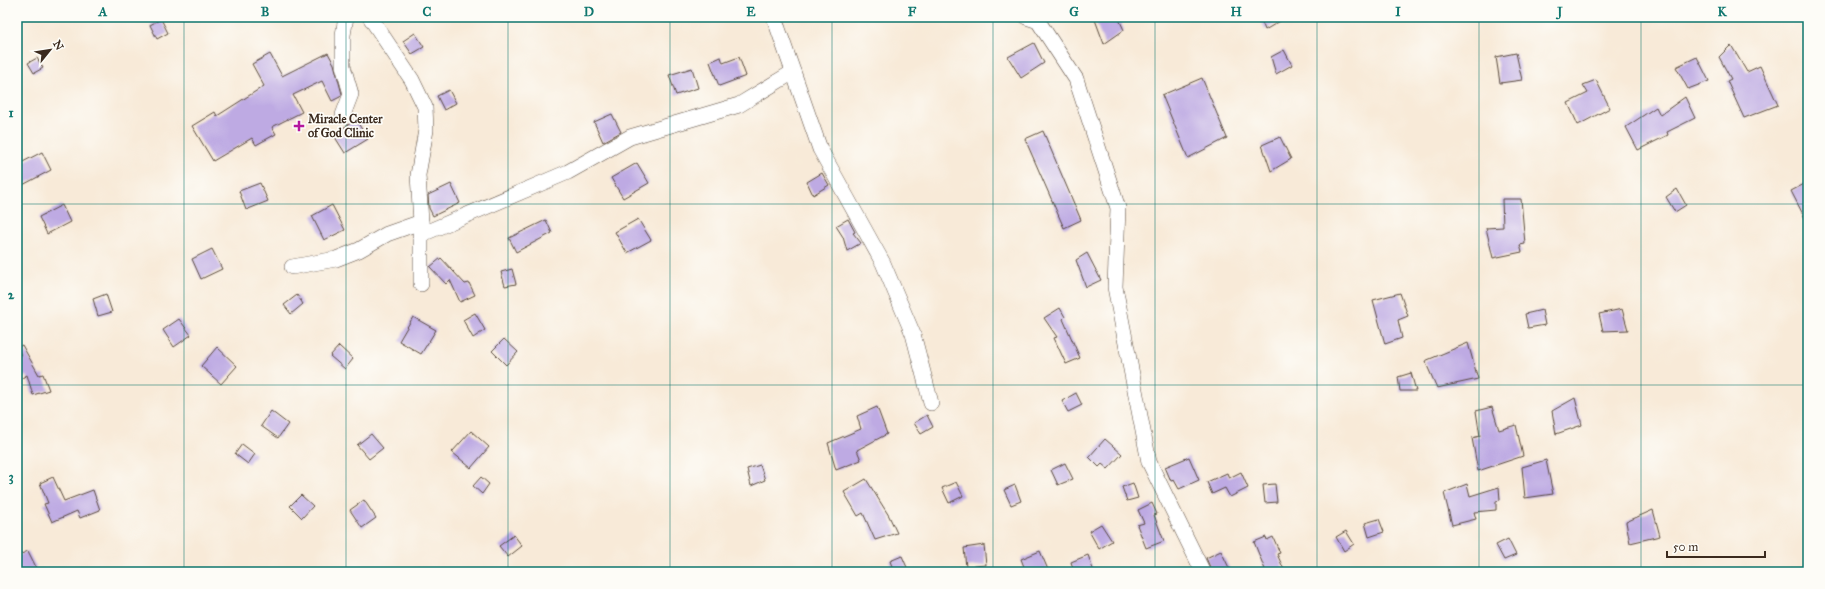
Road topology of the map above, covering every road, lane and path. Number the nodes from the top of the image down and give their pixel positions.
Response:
1 (346, 17) edge
2 (370, 17) edge
3 (774, 17) edge
4 (1026, 17) edge
5 (793, 72) junction
6 (343, 115) dead end
7 (421, 229) junction
8 (292, 267) dead end
9 (421, 284) dead end
10 (931, 403) dead end
11 (1203, 572) edge

1 - 6 street
2 - 7 street
3 - 5 street
4 - 11 street
5 - 7 street
5 - 10 street
7 - 8 street
7 - 9 street

